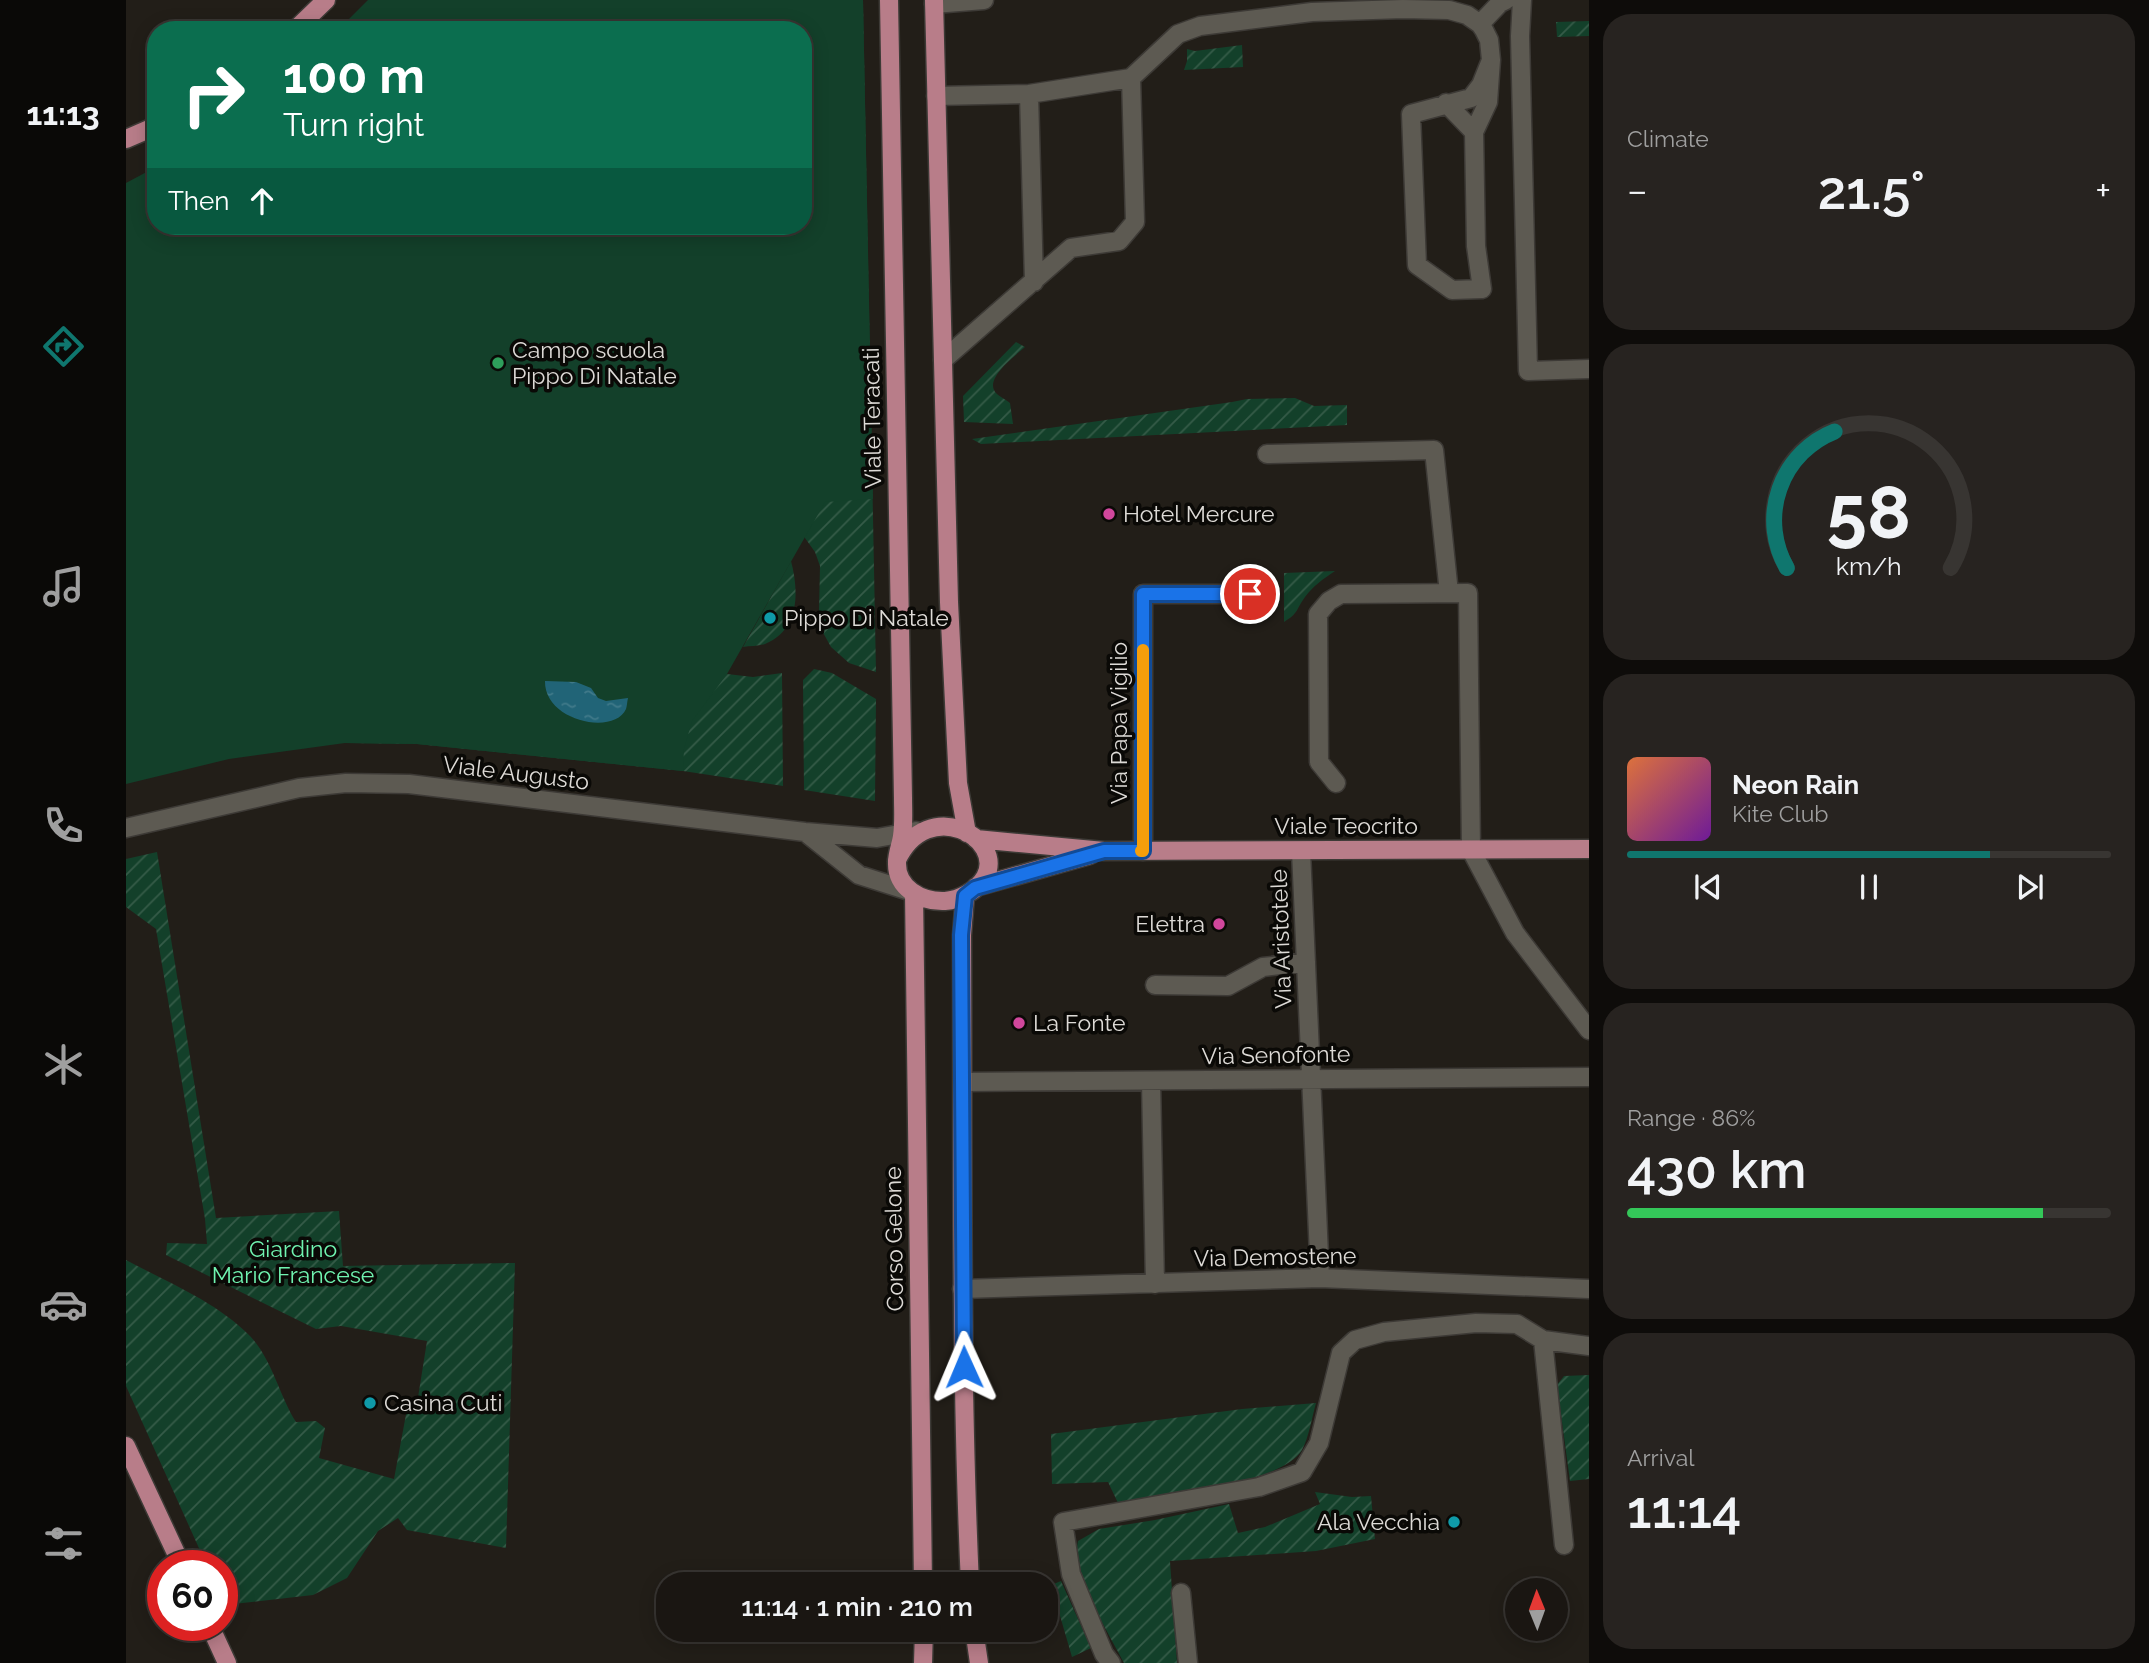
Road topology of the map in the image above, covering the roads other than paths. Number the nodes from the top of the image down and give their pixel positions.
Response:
1 (326, 0) edge
2 (889, 0) edge
3 (984, 0) edge
4 (1506, 0) edge
5 (1522, 0) edge
6 (934, 2) edge
7 (304, 21) edge
8 (1480, 24) junction
9 (1491, 60) junction
10 (1131, 78) junction
11 (1029, 94) junction
12 (936, 96) junction
13 (1446, 103) junction
14 (147, 130) edge
15 (1475, 132) junction
16 (126, 139) edge
17 (1034, 282) junction
18 (943, 360) junction
19 (1589, 369) edge
20 (1267, 454) dead end
21 (1448, 593) junction
22 (1250, 594) dead end
23 (1336, 783) dead end
24 (126, 828) edge
25 (924, 830) junction
26 (805, 832) junction
27 (902, 834) junction
28 (971, 836) junction
29 (1589, 849) edge
30 (1301, 850) junction
31 (1471, 850) junction
32 (1104, 851) junction
33 (1143, 851) junction
34 (897, 860) junction
35 (912, 892) junction
36 (970, 892) junction
37 (1306, 962) junction
38 (1155, 985) dead end
39 (1589, 1030) edge
40 (1589, 1077) edge
41 (1311, 1080) junction
42 (1151, 1081) junction
43 (963, 1082) junction
44 (1320, 1278) junction
45 (1155, 1284) junction
46 (962, 1289) junction
47 (1589, 1289) edge
48 (1543, 1340) junction
49 (1589, 1346) edge
50 (126, 1446) edge
51 (1564, 1545) dead end
52 (175, 1550) edge
53 (923, 1572) edge
54 (970, 1572) edge
55 (1181, 1593) dead end
56 (217, 1641) edge
57 (923, 1642) edge
58 (976, 1642) edge
59 (227, 1663) edge
60 (923, 1663) edge
61 (979, 1663) edge
62 (1111, 1663) edge
63 (1188, 1663) edge

1 - 7 main road
2 - 27 main road, Viale Teracati
3 - 6 street
4 - 8 street
5 - 19 street
6 - 12 main road
8 - 9 street
8 - 10 street
9 - 13 street
9 - 15 street
10 - 11 street
10 - 17 street
11 - 12 street
11 - 17 street
12 - 18 main road
13 - 15 street
13 - 15 street
14 - 16 main road
17 - 18 street
18 - 28 main road
20 - 21 street
21 - 23 street
21 - 31 street
22 - 33 street, Via Papa Vigilio
24 - 26 street, Viale Augusto
25 - 27 street, Viale Augusto
25 - 28 main road
25 - 34 main road
26 - 27 street, Viale Augusto
26 - 35 street
27 - 34 main road, Viale Teracati
28 - 32 main road
28 - 36 main road
29 - 31 main road, Viale Teocrito
30 - 31 main road, Viale Teocrito
30 - 33 main road, Viale Teocrito
30 - 37 street, Via Aristotele
31 - 39 street
32 - 33 main road, Viale Teocrito
32 - 36 main road
34 - 35 main road
35 - 36 main road
35 - 53 main road, Corso Gelone
36 - 43 main road
37 - 38 street
37 - 41 street, Via Aristotele
40 - 41 street, Via Senofonte
41 - 42 street, Via Senofonte
41 - 44 street, Via Aristotele
42 - 43 street, Via Senofonte
42 - 45 street
43 - 46 main road
44 - 45 street, Via Demostene
44 - 47 street, Via Demostene
45 - 46 street, Via Demostene
46 - 54 main road
48 - 49 street
48 - 51 street
48 - 62 street
50 - 52 main road
55 - 63 street
56 - 59 main road
57 - 60 main road
58 - 61 main road

